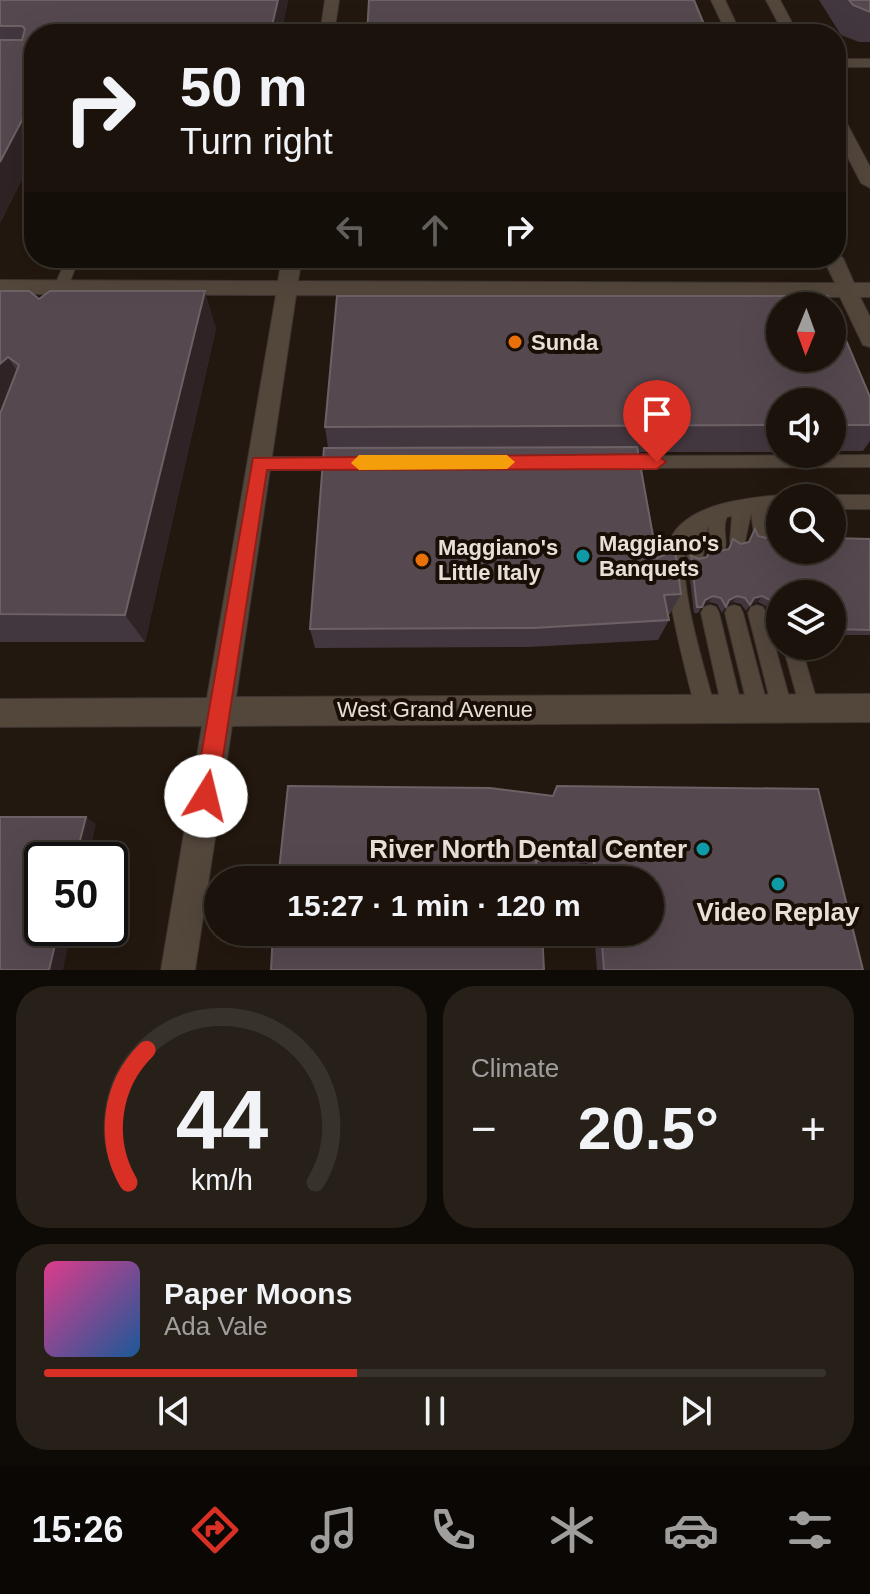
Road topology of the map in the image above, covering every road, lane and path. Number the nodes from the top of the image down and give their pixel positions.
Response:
1 (332, 0) edge
2 (718, 0) edge
3 (773, 0) edge
4 (328, 24) edge
5 (729, 24) edge
6 (786, 24) edge
7 (846, 63) edge
8 (870, 63) edge
9 (846, 133) edge
10 (864, 159) edge
11 (870, 183) edge
12 (71, 268) edge
13 (290, 268) edge
14 (838, 268) edge
15 (0, 287) edge
16 (287, 287) junction
17 (848, 290) junction
18 (870, 290) edge
19 (68, 291) junction
20 (870, 340) edge
21 (870, 461) edge
22 (369, 462) edge
23 (604, 462) edge
24 (259, 463) junction
25 (846, 502) edge
26 (870, 502) edge
27 (766, 504) edge
28 (747, 506) junction
29 (766, 507) edge
30 (721, 513) junction
31 (699, 523) junction
32 (761, 535) edge
33 (738, 541) edge
34 (718, 548) edge
35 (696, 556) edge
36 (710, 613) dead end
37 (734, 613) dead end
38 (757, 613) dead end
39 (784, 660) edge
40 (757, 708) junction
41 (870, 708) edge
42 (220, 710) junction
43 (0, 713) edge
44 (178, 970) edge

1 - 4 main road
2 - 5 main road
3 - 6 main road
7 - 8 main road
9 - 10 main road
10 - 11 main road
12 - 19 lane
13 - 16 main road
14 - 17 main road
15 - 19 main road
16 - 17 main road
16 - 19 main road
16 - 24 main road
17 - 18 main road
17 - 20 main road
21 - 23 lane
22 - 24 lane
24 - 42 main road
25 - 26 lane
27 - 28 lane
28 - 30 lane
28 - 33 lane
29 - 32 lane
30 - 31 lane
30 - 34 lane
31 - 35 lane
31 - 40 lane
36 - 40 lane
37 - 40 lane
38 - 40 lane
39 - 40 lane
40 - 41 main road, West Grand Avenue
40 - 42 main road, West Grand Avenue
42 - 43 main road, West Grand Avenue
42 - 44 main road

